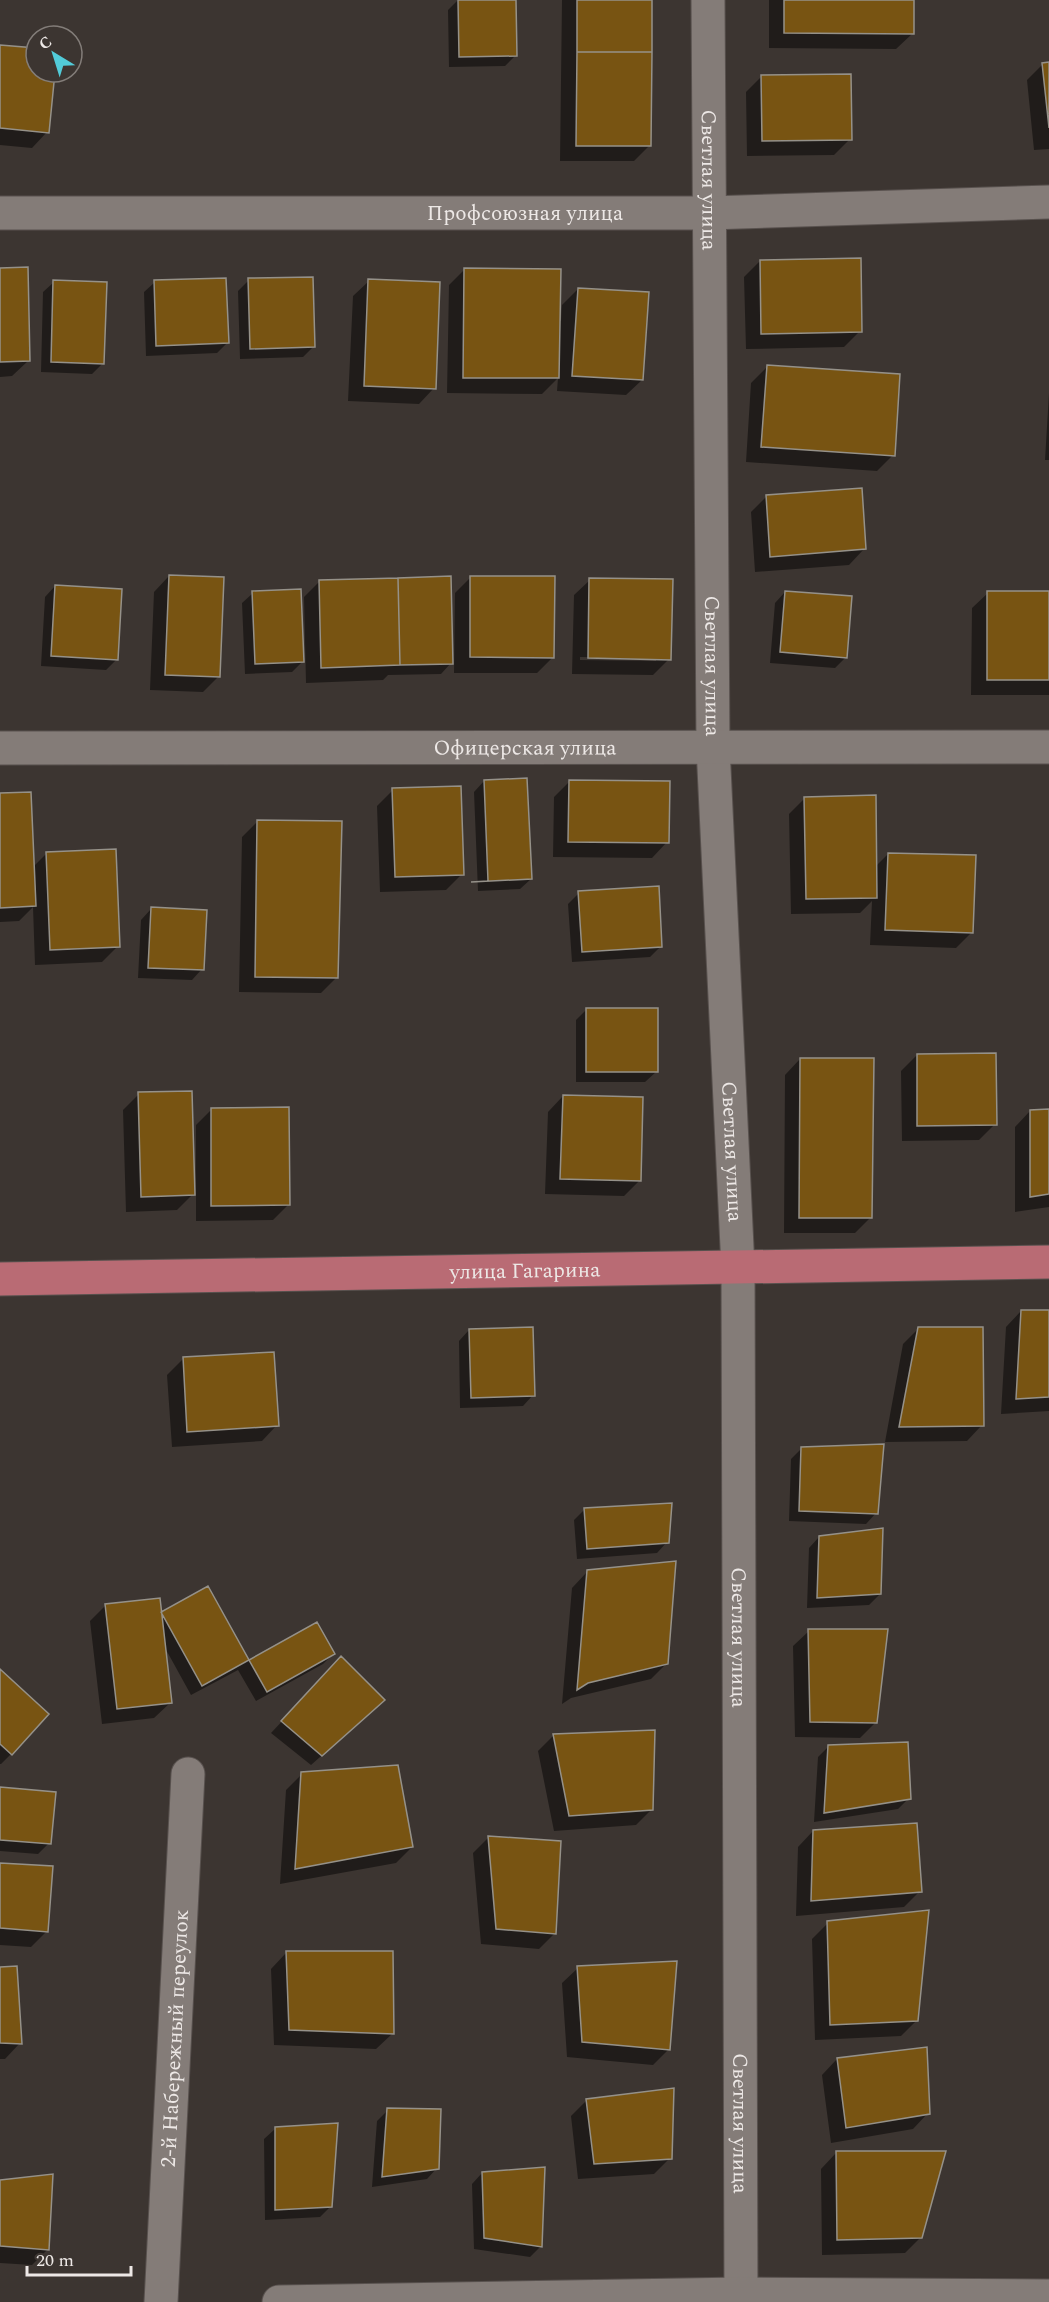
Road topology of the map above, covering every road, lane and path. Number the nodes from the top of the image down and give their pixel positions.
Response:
1 (708, 0) edge
2 (1049, 202) edge
3 (0, 213) edge
4 (709, 213) junction
5 (713, 747) junction
6 (1049, 747) edge
7 (0, 748) edge
8 (1049, 1262) edge
9 (738, 1268) junction
10 (0, 1279) edge
11 (188, 1774) dead end
12 (1049, 2296) edge
13 (741, 2298) edge
14 (161, 2302) edge
15 (279, 2302) edge

1 - 4 street, Светлая улица
2 - 4 street, Профсоюзная улица
3 - 4 street, Профсоюзная улица
4 - 5 street, Светлая улица
5 - 6 street, Офицерская улица
5 - 7 street, Офицерская улица
5 - 9 street, Светлая улица
8 - 9 main road, улица Гагарина
9 - 10 main road, улица Гагарина
9 - 13 street, Светлая улица
11 - 14 street, 2-й Набережный переулок
12 - 13 street
13 - 15 street

